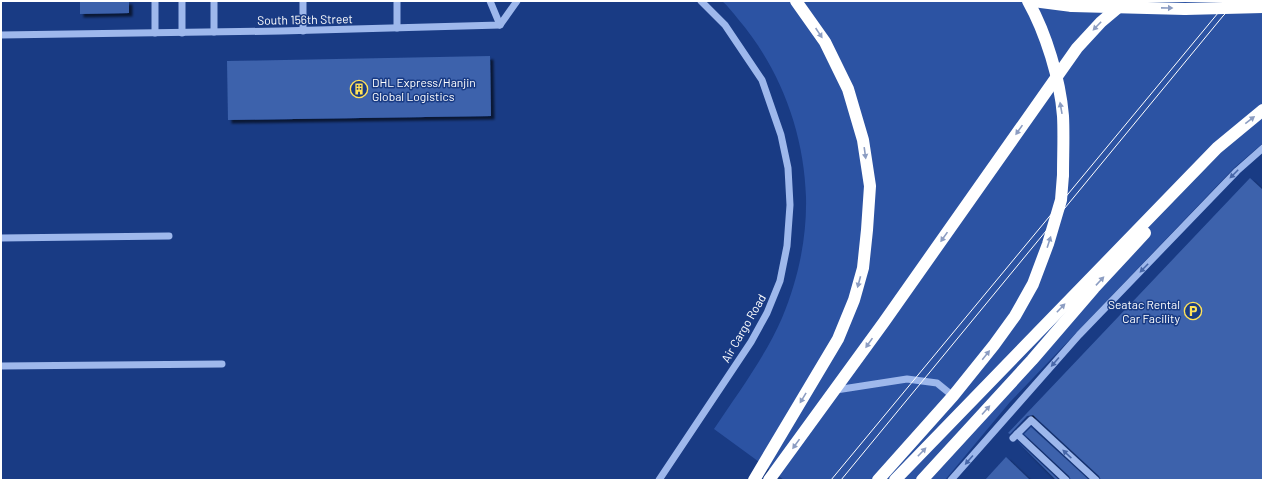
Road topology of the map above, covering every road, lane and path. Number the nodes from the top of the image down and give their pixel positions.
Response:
1 (155, 1) edge
2 (182, 1) edge
3 (214, 1) edge
4 (303, 1) edge
5 (397, 1) edge
6 (490, 1) edge
7 (517, 1) edge
8 (701, 1) edge
9 (796, 1) edge
10 (1028, 1) edge
11 (1033, 1) edge
12 (1126, 1) edge
13 (1263, 7) edge
14 (500, 25) junction
15 (397, 28) junction
16 (303, 31) junction
17 (214, 32) junction
18 (155, 33) junction
19 (182, 33) junction
20 (1, 35) edge
21 (1263, 110) edge
22 (1263, 148) edge
23 (1184, 182) junction
24 (169, 236) dead end
25 (1, 238) edge
26 (222, 364) dead end
27 (1, 366) edge
28 (836, 390) junction
29 (953, 396) junction
30 (659, 480) edge
31 (754, 480) edge
32 (769, 480) edge
33 (878, 480) edge
34 (895, 480) edge
35 (922, 480) edge
36 (951, 480) edge
37 (1066, 480) edge
38 (1096, 480) edge

1 - 18 street
2 - 19 street
3 - 17 street
4 - 16 street
5 - 15 street
6 - 14 street
7 - 14 street
8 - 30 street, Air Cargo Road
9 -> 31 highway
29 -> 10 highway, bridge
11 -> 13 highway, bridge
12 -> 28 highway
14 - 15 street, South 156th Street
15 - 16 street, South 156th Street
16 - 17 street, South 156th Street
17 - 19 street, South 156th Street
18 - 19 street, South 156th Street
18 - 20 street, South 156th Street
23 -> 21 highway
22 -> 36 street
34 -> 23 highway
35 -> 23 highway
24 - 25 street
26 - 27 street
28 - 29 street
28 -> 32 highway
29 - 33 highway
38 -> 37 street

